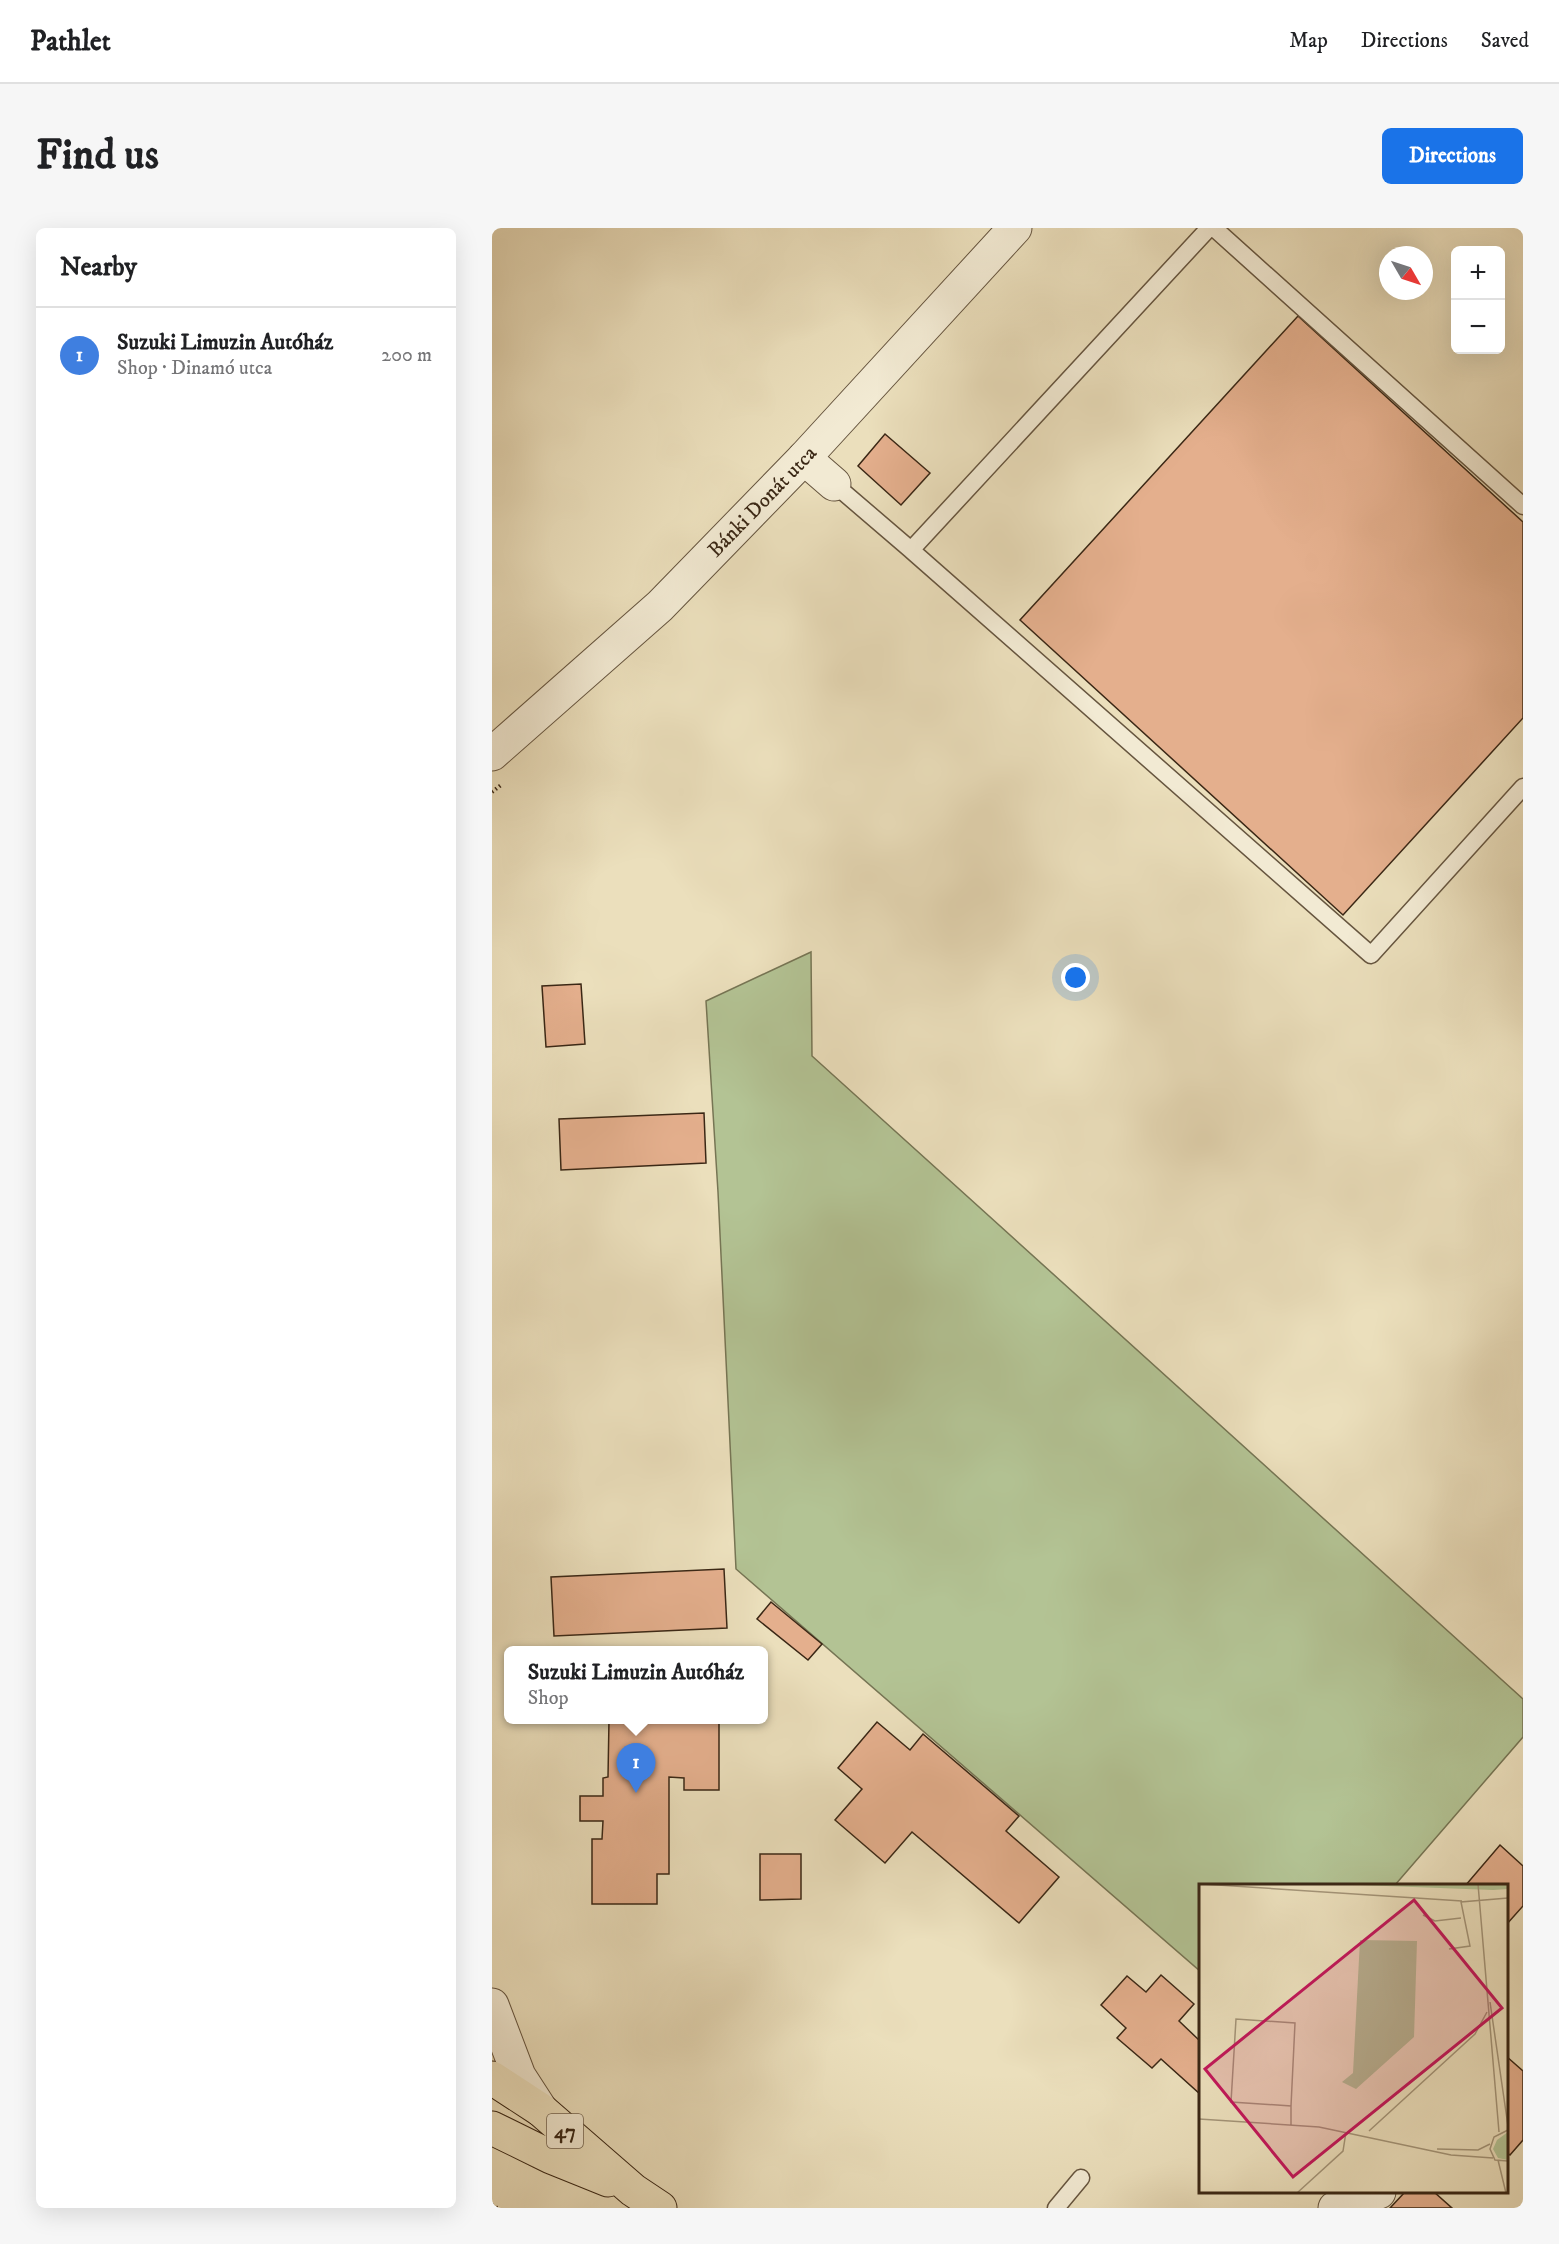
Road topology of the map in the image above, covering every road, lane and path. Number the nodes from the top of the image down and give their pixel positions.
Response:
1 (1015, 228) edge
2 (1209, 228) edge
3 (1214, 228) edge
4 (804, 458) junction
5 (834, 484) joint
6 (1523, 506) edge
7 (911, 550) junction
8 (496, 743) edge
9 (1523, 787) edge
10 (492, 2005) edge
11 (492, 2078) edge
12 (541, 2110) junction
13 (492, 2128) edge
14 (1081, 2178) dead end
15 (633, 2190) junction
16 (1376, 2193) edge
17 (492, 2205) edge
18 (497, 2208) edge
19 (660, 2208) edge
20 (1056, 2208) edge
21 (1335, 2208) edge

1 - 4 street, Bánki Donát utca
2 - 7 lane
3 - 6 lane
4 - 5 street
4 - 8 street, Bánki Donát utca
5 - 7 lane
7 - 9 lane
10 - 12 street
11 - 12 main road, 47
12 - 15 main road, 47
13 - 15 main road, 47
14 - 20 lane
15 - 19 main road, 47
16 - 21 street
17 - 18 path

